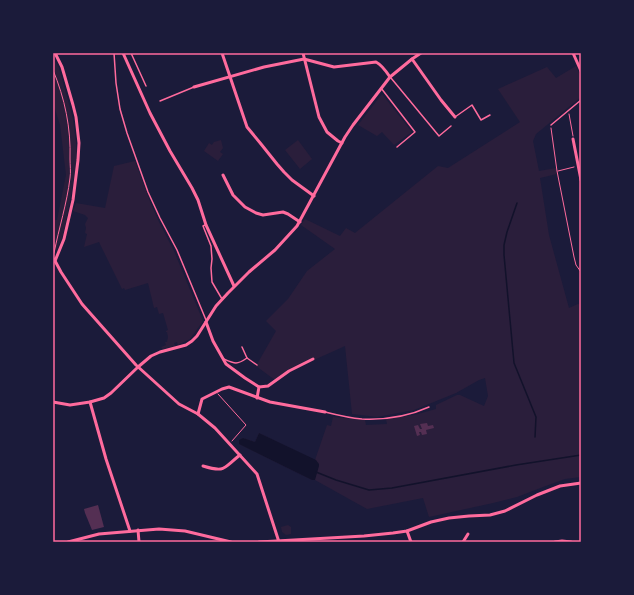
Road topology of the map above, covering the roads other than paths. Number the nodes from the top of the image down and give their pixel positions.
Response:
1 (56, 53) edge
2 (114, 53) edge
3 (123, 53) edge
4 (131, 53) edge
5 (222, 53) edge
6 (303, 53) edge
7 (421, 53) edge
8 (573, 53) edge
9 (304, 59) junction
10 (412, 59) junction
11 (581, 70) edge
12 (230, 77) junction
13 (390, 77) junction
14 (146, 86) dead end
15 (194, 87) joint
16 (381, 88) junction
17 (581, 100) edge
18 (160, 101) dead end
19 (490, 115) dead end
20 (455, 117) joint
21 (551, 125) road end
22 (451, 126) dead end
23 (573, 139) road end
24 (342, 143) junction
25 (397, 147) dead end
26 (223, 175) dead end
27 (581, 180) edge
28 (314, 196) junction
29 (300, 222) junction
30 (206, 225) junction
31 (234, 286) junction
32 (222, 299) junction
33 (206, 322) junction
34 (242, 347) dead end
35 (247, 358) junction
36 (223, 359) junction
37 (313, 359) dead end
38 (257, 365) dead end
39 (138, 367) junction
40 (258, 387) junction
41 (257, 398) junction
42 (53, 402) edge
43 (90, 402) junction
44 (429, 407) dead end
45 (324, 412) joint
46 (198, 414) junction
47 (240, 455) junction
48 (203, 466) dead end
49 (581, 483) edge
50 (138, 530) junction
51 (407, 530) junction
52 (130, 531) junction
53 (468, 534) dead end
54 (68, 542) edge
55 (139, 542) edge
56 (231, 542) edge
57 (259, 542) edge
58 (279, 542) edge
59 (411, 542) edge
60 (463, 542) edge
61 (555, 542) edge
62 (571, 542) edge

1 - 39 street
2 - 33 lane
3 - 30 street
4 - 14 lane
5 - 12 street
6 - 9 street
7 - 10 street
8 - 11 street
9 - 12 street
9 - 13 street
9 - 24 street
10 - 13 street
10 - 20 street
12 - 15 street
12 - 28 street
13 - 16 street
13 - 22 lane
15 - 18 lane
16 - 24 street
16 - 25 lane
17 - 21 lane
19 - 20 lane
23 - 27 street
24 - 28 street
26 - 29 street
28 - 29 street
29 - 31 street
30 - 31 street
30 - 32 lane
31 - 32 street
32 - 33 street
33 - 36 street
33 - 39 street
34 - 35 lane
35 - 36 lane
35 - 38 lane
36 - 40 street
37 - 40 street
39 - 43 street
39 - 46 street
40 - 41 street
41 - 45 street
41 - 46 street
42 - 43 street
43 - 52 street
44 - 45 lane
46 - 47 street
47 - 48 street
47 - 58 street
49 - 51 street
50 - 52 street
50 - 55 street
50 - 56 street
51 - 58 street
51 - 59 street
52 - 54 street
53 - 60 street
57 - 58 street
61 - 62 street

